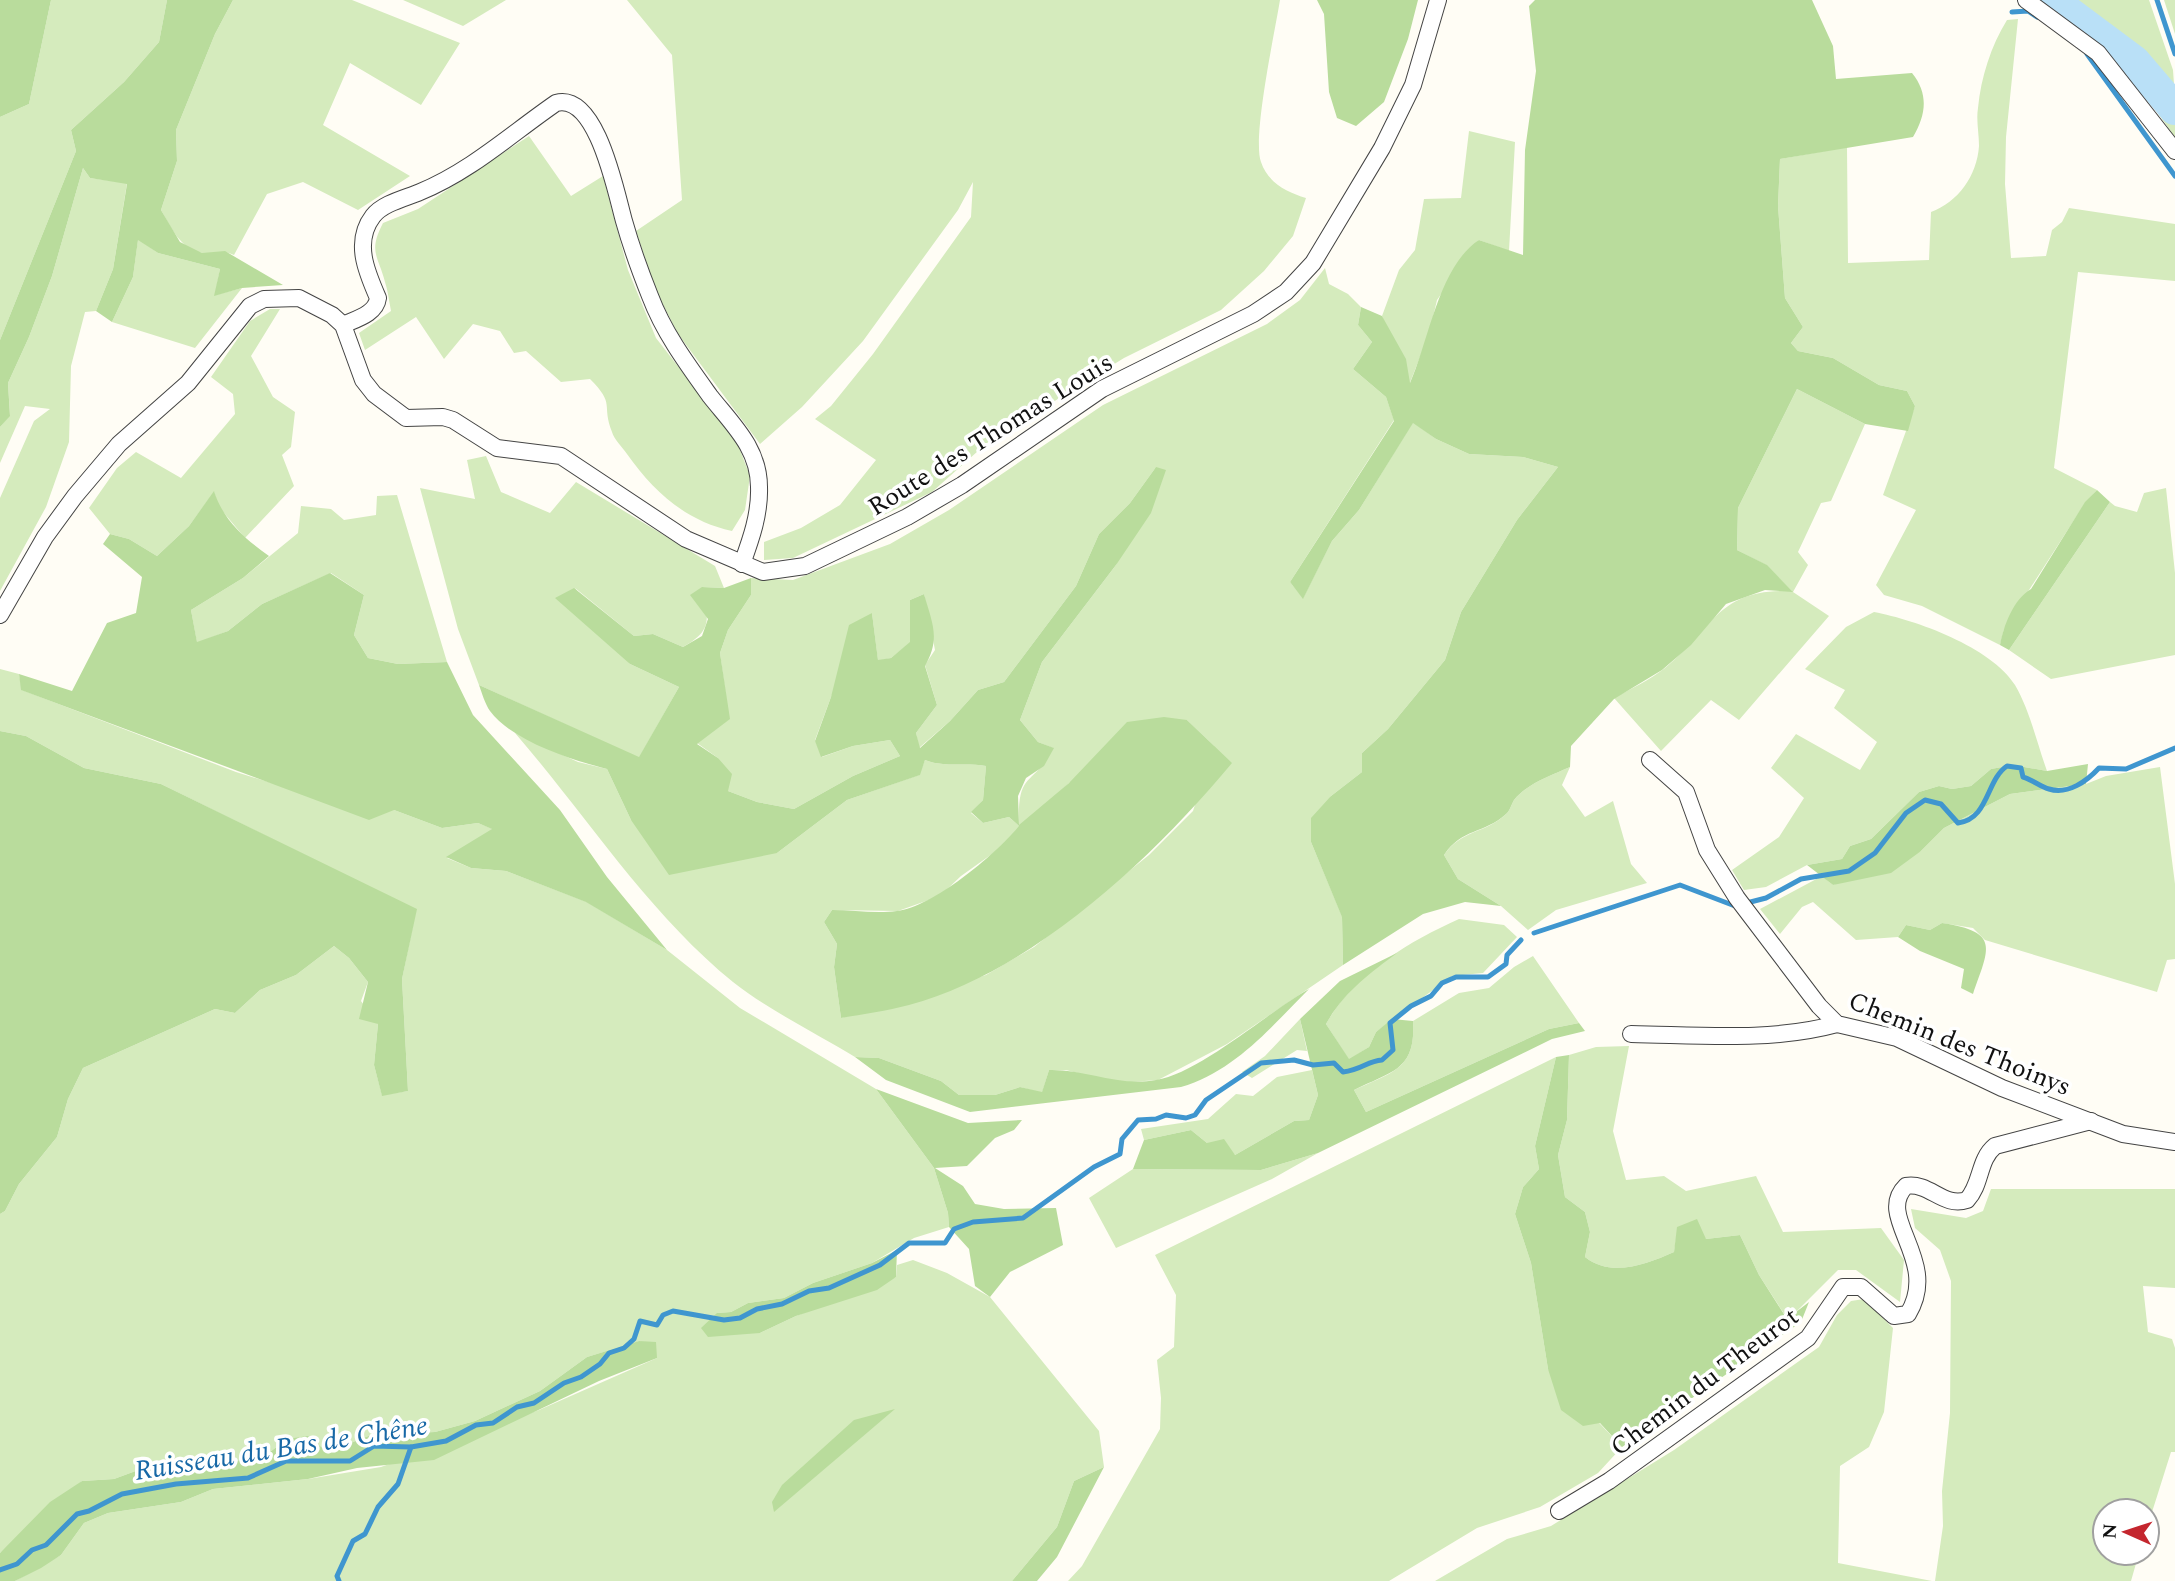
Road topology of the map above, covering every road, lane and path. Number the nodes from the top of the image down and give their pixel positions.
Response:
1 (1438, 0) edge
2 (2026, 0) edge
3 (2175, 151) edge
4 (343, 325) junction
5 (742, 564) junction
6 (0, 615) edge
7 (1650, 760) dead end
8 (1838, 1024) junction
9 (1631, 1034) dead end
10 (2091, 1121) junction
11 (2175, 1142) edge
12 (1559, 1511) dead end

1 - 5 street, Route des Thomas Louis
2 - 3 street
4 - 5 street, Route des Thomas Louis
4 - 5 street
4 - 6 street
7 - 8 street, Chemin des Thoinys
8 - 9 street
8 - 10 street, Chemin des Thoinys
10 - 11 street, Chemin des Thoinys
10 - 12 street, Chemin du Theurot

